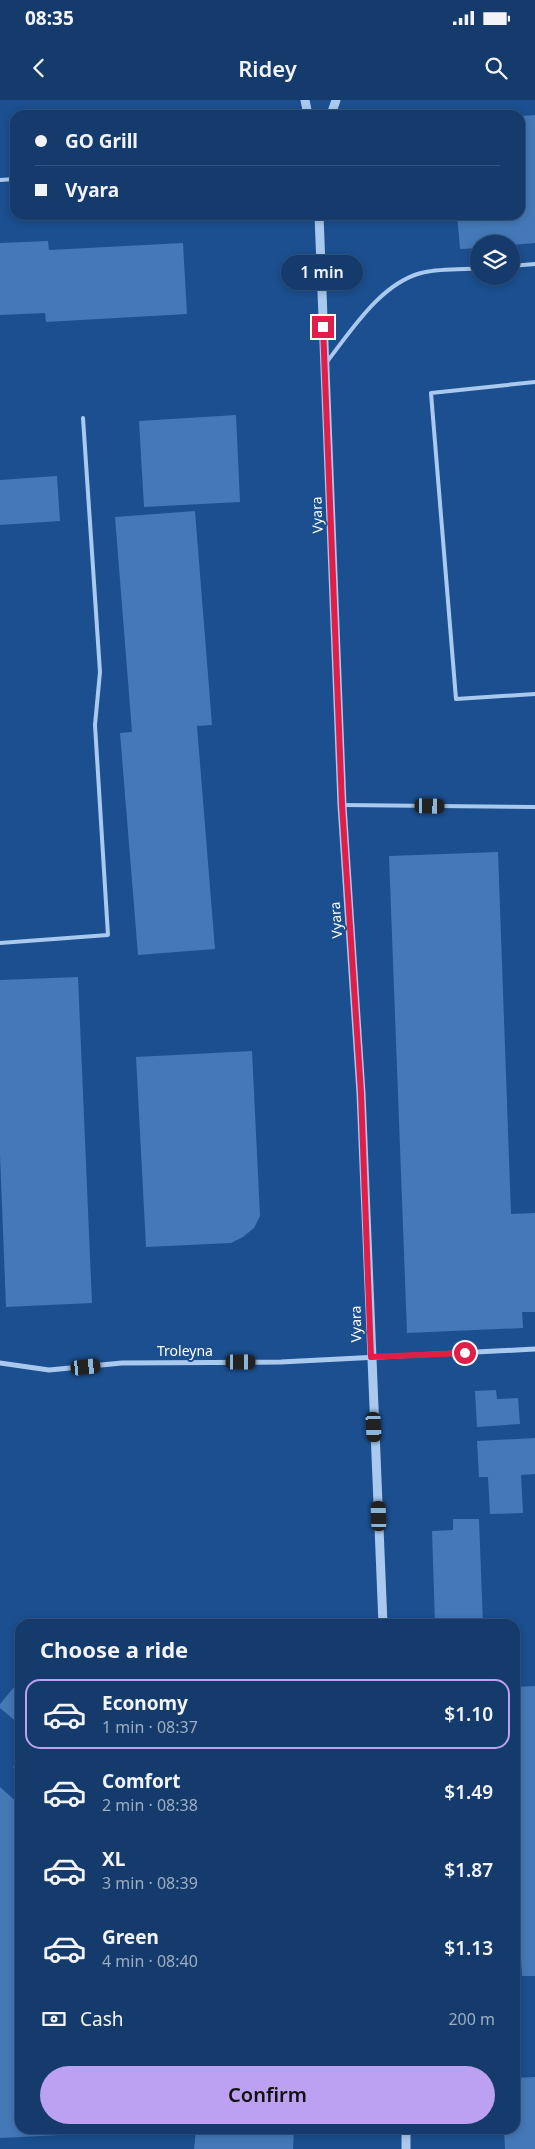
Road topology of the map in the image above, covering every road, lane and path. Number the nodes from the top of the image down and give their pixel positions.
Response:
1 (319, 220) edge
2 (535, 264) edge
3 (520, 265) edge
4 (470, 269) edge
5 (325, 365) junction
6 (535, 382) edge
7 (83, 418) dead end
8 (535, 694) edge
9 (342, 805) junction
10 (535, 807) edge
11 (0, 943) edge
12 (535, 1349) edge
13 (371, 1357) junction
14 (0, 1363) edge
15 (384, 1619) edge
16 (406, 2134) edge
17 (406, 2149) edge

1 - 5 street, Vyara
2 - 3 lane
4 - 5 lane
5 - 9 street, Vyara
6 - 8 lane
7 - 11 lane
9 - 10 lane
9 - 13 street, Vyara
12 - 13 street, Troleyna
13 - 14 street, Troleyna
13 - 15 street, Vyara
16 - 17 street

